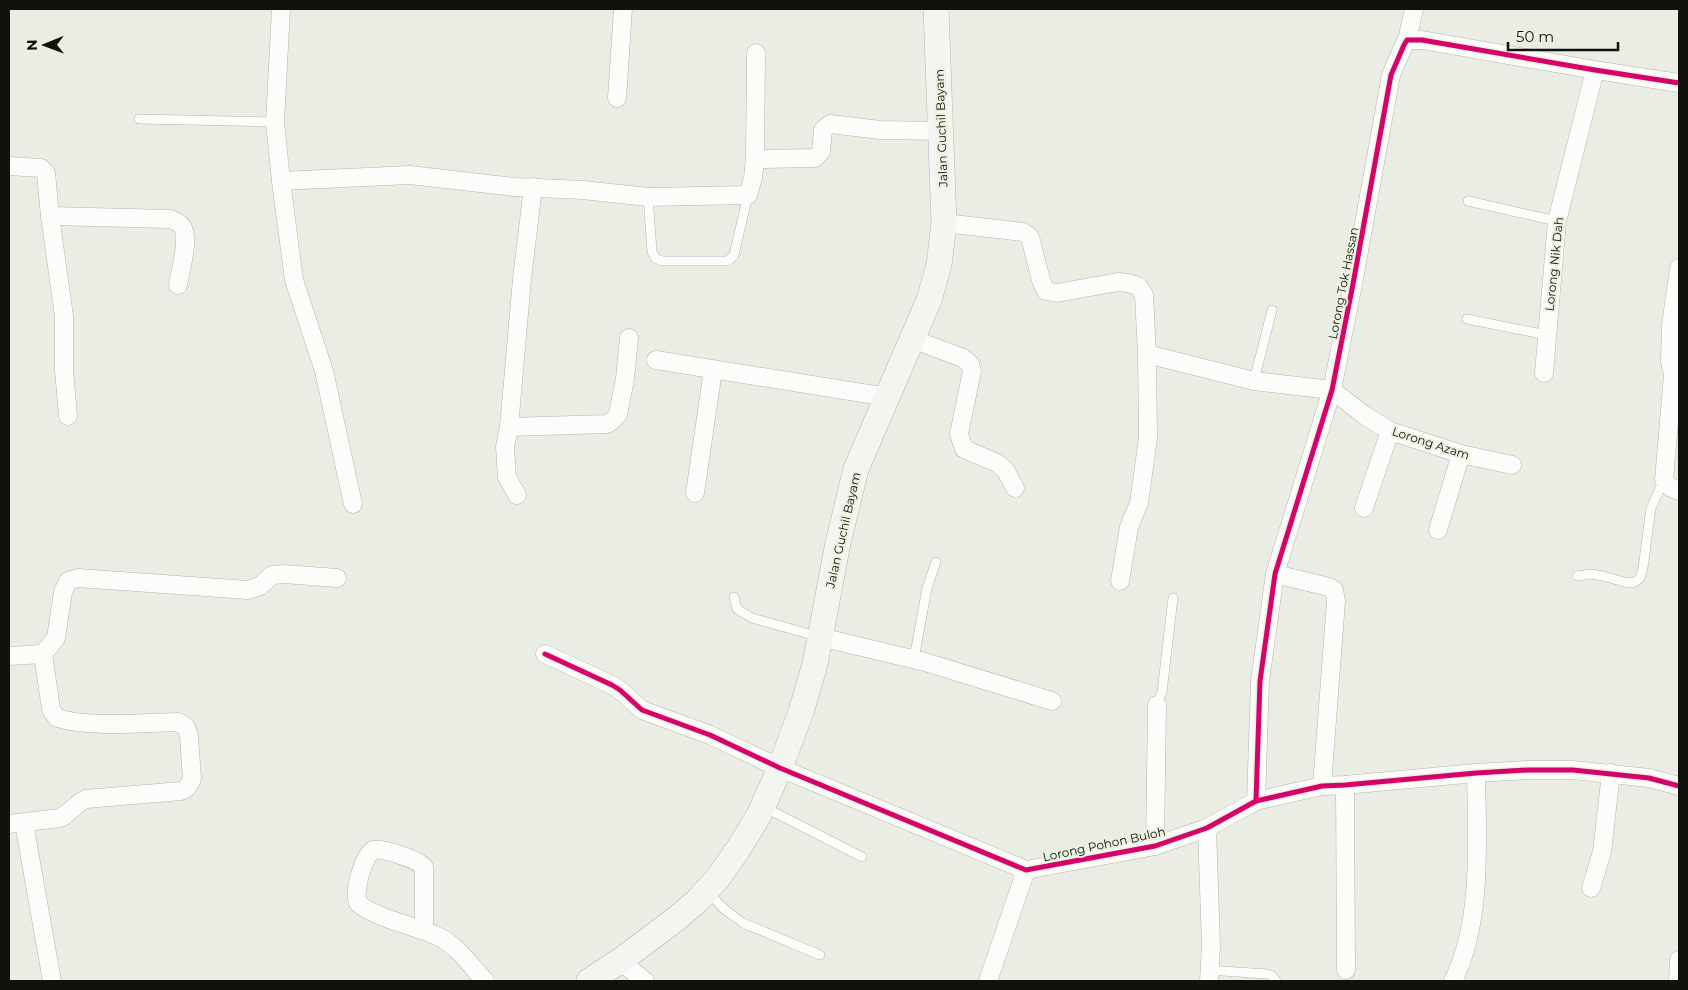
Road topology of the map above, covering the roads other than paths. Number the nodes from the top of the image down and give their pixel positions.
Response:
1 (280, 9) edge
2 (623, 9) edge
3 (936, 9) edge
4 (1414, 9) edge
5 (1407, 40) junction
6 (756, 53) dead end
7 (1595, 70) junction
8 (1679, 83) edge
9 (617, 98) dead end
10 (139, 119) dead end
11 (275, 122) junction
12 (941, 131) junction
13 (755, 158) junction
14 (9, 166) edge
15 (280, 182) junction
16 (533, 187) junction
17 (748, 194) junction
18 (648, 197) junction
19 (1468, 201) dead end
20 (50, 216) junction
21 (1557, 221) junction
22 (944, 223) junction
23 (1679, 268) edge
24 (178, 285) dead end
25 (1272, 310) dead end
26 (1466, 319) dead end
27 (1547, 335) junction
28 (628, 338) dead end
29 (912, 339) junction
30 (1147, 354) junction
31 (656, 360) dead end
32 (713, 370) junction
33 (1544, 373) dead end
34 (1254, 381) junction
35 (1332, 390) junction
36 (887, 396) junction
37 (68, 416) dead end
38 (509, 427) junction
39 (1390, 431) junction
40 (1461, 454) junction
41 (1512, 465) dead end
42 (1664, 480) junction
43 (1015, 488) dead end
44 (1679, 491) edge
45 (695, 493) dead end
46 (517, 495) dead end
47 (352, 504) dead end
48 (1364, 508) dead end
49 (1438, 530) dead end
50 (936, 562) dead end
51 (1275, 574) junction
52 (1577, 576) dead end
53 (337, 578) dead end
54 (1120, 581) dead end
55 (734, 597) dead end
56 (1172, 598) dead end
57 (820, 637) junction
58 (43, 654) junction
59 (545, 654) dead end
60 (9, 656) edge
61 (914, 659) junction
62 (1052, 701) dead end
63 (1157, 705) joint
64 (780, 768) junction
65 (1476, 773) junction
66 (1611, 773) junction
67 (1345, 785) junction
68 (1322, 786) junction
69 (1679, 786) edge
70 (1256, 801) junction
71 (762, 806) junction
72 (16, 824) edge
73 (1207, 828) junction
74 (1155, 846) junction
75 (862, 857) dead end
76 (1026, 870) junction
77 (1591, 888) dead end
78 (707, 891) junction
79 (424, 930) junction
80 (820, 955) dead end
81 (1679, 960) edge
82 (620, 961) junction
83 (1346, 970) dead end
84 (1208, 976) edge
85 (52, 981) edge
86 (485, 981) edge
87 (589, 981) edge
88 (645, 981) edge
89 (988, 981) edge
90 (1276, 981) edge
91 (1452, 981) edge
92 (1678, 981) edge

1 - 11 street
2 - 9 street
3 - 12 main road, Jalan Guchil Bayam
4 - 5 street, Lorong Tok Hassan
5 - 7 street
5 - 35 street, Lorong Tok Hassan
6 - 13 street
7 - 8 street
7 - 21 street, Lorong Nik Dah
10 - 11 lane
11 - 15 street
12 - 13 street
12 - 22 main road, Jalan Guchil Bayam
13 - 17 street
14 - 20 street
15 - 16 street
15 - 47 street
16 - 18 street
16 - 38 street
17 - 18 street
17 - 18 lane
19 - 21 lane
20 - 24 street
20 - 37 street
21 - 27 street, Lorong Nik Dah
22 - 29 main road, Jalan Guchil Bayam
22 - 30 street
23 - 42 street
25 - 34 lane
26 - 27 lane
27 - 33 street, Lorong Nik Dah
28 - 38 street
29 - 36 main road, Jalan Guchil Bayam
29 - 43 street
30 - 34 street
30 - 54 street
31 - 32 street
32 - 36 street
32 - 45 street
34 - 35 street
35 - 39 street, Lorong Azam
35 - 51 street, Lorong Tok Hassan
36 - 57 main road, Jalan Guchil Bayam
38 - 46 street
39 - 40 street, Lorong Azam
39 - 48 street
40 - 41 street, Lorong Azam
40 - 49 street
42 - 44 street
42 - 52 lane
50 - 61 lane
51 - 68 street
51 - 70 street, Lorong Tok Hassan
53 - 58 street
55 - 57 lane
56 - 63 lane
57 - 61 street
57 - 64 main road, Jalan Guchil Bayam
58 - 60 street
58 - 72 street
59 - 64 street
61 - 62 street
63 - 74 street
64 - 71 main road, Jalan Guchil Bayam
64 - 76 street
65 - 66 street, Lorong Pohon Buloh
65 - 67 street, Lorong Pohon Buloh
65 - 91 street
66 - 69 street, Lorong Pohon Buloh
66 - 77 street
67 - 68 street, Lorong Pohon Buloh
67 - 83 street
68 - 70 street, Lorong Pohon Buloh
70 - 73 street, Lorong Pohon Buloh
71 - 75 lane
71 - 78 main road, Jalan Guchil Bayam
72 - 85 street
73 - 74 street, Lorong Pohon Buloh
73 - 84 street
74 - 76 street, Lorong Pohon Buloh
76 - 89 street
78 - 80 lane
78 - 82 main road, Jalan Guchil Bayam
79 - 79 street
79 - 86 street
81 - 92 street
82 - 87 main road, Jalan Guchil Bayam
82 - 88 street
84 - 90 lane

